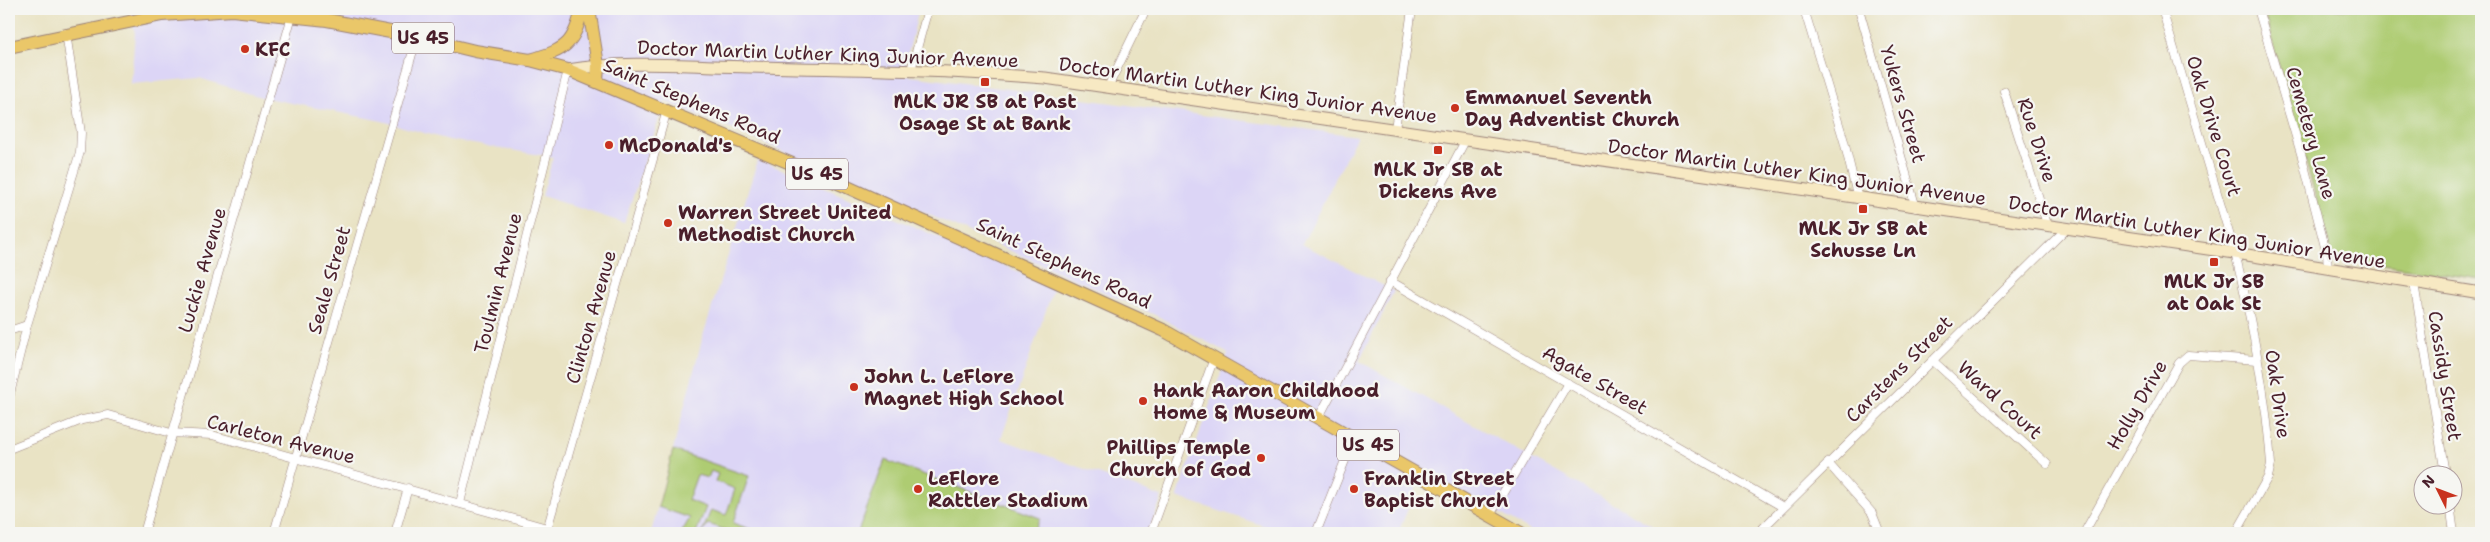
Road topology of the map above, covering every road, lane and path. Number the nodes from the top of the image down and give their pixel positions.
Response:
1 (232, 9) edge
2 (582, 9) edge
3 (589, 9) edge
4 (928, 9) edge
5 (1146, 9) edge
6 (1412, 9) edge
7 (1804, 9) edge
8 (1859, 9) edge
9 (2162, 9) edge
10 (2258, 9) edge
11 (310, 13) edge
12 (292, 16) junction
13 (66, 33) junction
14 (417, 37) junction
15 (9, 47) edge
16 (530, 60) junction
17 (598, 65) junction
18 (568, 70) junction
19 (911, 70) junction
20 (597, 81) junction
21 (1108, 87) junction
22 (2004, 92) dead end
23 (667, 110) junction
24 (1395, 129) junction
25 (1465, 141) junction
26 (1858, 199) junction
27 (1916, 208) junction
28 (2048, 227) junction
29 (2065, 230) junction
30 (2235, 253) junction
31 (2328, 268) junction
32 (1390, 281) junction
33 (2414, 283) junction
34 (2481, 293) edge
35 (27, 325) junction
36 (9, 331) edge
37 (1214, 358) junction
38 (1932, 360) junction
39 (2257, 360) junction
40 (1568, 383) junction
41 (9, 398) edge
42 (1319, 417) junction
43 (171, 434) junction
44 (1354, 438) junction
45 (9, 449) edge
46 (296, 458) junction
47 (1828, 463) junction
48 (2047, 464) dead end
49 (2443, 464) edge
50 (408, 488) junction
51 (460, 503) junction
52 (1783, 507) junction
53 (2451, 514) edge
54 (1490, 516) junction
55 (546, 530) edge
56 (144, 533) edge
57 (274, 533) edge
58 (395, 533) edge
59 (1151, 533) edge
60 (1316, 533) edge
61 (1521, 533) edge
62 (1758, 533) edge
63 (1880, 533) edge
64 (2084, 533) edge
65 (2236, 533) edge
66 (2454, 533) edge

1 - 12 main road, Saint Stephens Road / US 45
1 - 13 main road, Saint Stephens Road / US 45
2 - 16 main road
3 - 17 main road
4 - 19 street
5 - 21 street
6 - 24 street
7 - 26 street
8 - 27 street, Yukers Street
9 - 30 street, Oak Drive Court
10 - 31 street, Cemetery Lane
11 - 12 main road, Saint Stephens Road / US 45
11 - 14 main road, Saint Stephens Road / US 45
12 - 43 street, Luckie Avenue
13 - 15 main road, Saint Stephens Road / US 45
13 - 35 street
14 - 16 main road, Saint Stephens Road / US 45
14 - 46 street, Seale Street
16 - 18 main road, Saint Stephens Road / US 45
17 - 18 main road, Doctor Martin Luther King Junior Avenue
17 - 19 main road, Doctor Martin Luther King Junior Avenue
17 - 20 main road
18 - 20 main road, Saint Stephens Road / US 45
18 - 51 street, Toulmin Avenue
19 - 21 main road, Doctor Martin Luther King Junior Avenue
20 - 23 main road, Saint Stephens Road / US 45
21 - 24 main road, Doctor Martin Luther King Junior Avenue
22 - 28 street, Rue Drive
23 - 37 main road, Saint Stephens Road / US 45
23 - 55 street, Clinton Avenue
24 - 25 main road, Doctor Martin Luther King Junior Avenue
25 - 26 main road, Doctor Martin Luther King Junior Avenue
25 - 32 street
26 - 27 main road, Doctor Martin Luther King Junior Avenue
27 - 28 main road, Doctor Martin Luther King Junior Avenue
28 - 29 main road, Doctor Martin Luther King Junior Avenue
29 - 30 main road, Doctor Martin Luther King Junior Avenue
29 - 38 street, Carstens Street
30 - 31 main road, Doctor Martin Luther King Junior Avenue
30 - 39 street, Oak Drive
31 - 33 main road, Doctor Martin Luther King Junior Avenue
32 - 40 street, Agate Street
32 - 42 street
33 - 34 main road, Doctor Martin Luther King Junior Avenue
33 - 49 street, Cassidy Street
35 - 36 street
35 - 41 street
37 - 42 main road, Saint Stephens Road / US 45
37 - 59 street
38 - 47 street, Carstens Street
38 - 48 street, Ward Court
39 - 64 street, Holly Drive
39 - 65 street, Oak Drive
40 - 52 street, Agate Street
40 - 54 street
42 - 44 main road, Saint Stephens Road / US 45
43 - 45 street, Carleton Avenue
43 - 46 street, Carleton Avenue
43 - 56 street, Luckie Avenue
44 - 54 main road, Saint Stephens Road / US 45
44 - 60 street
46 - 50 street, Carleton Avenue
46 - 57 street, Seale Street
47 - 52 street, Carstens Street
47 - 63 street
50 - 51 street, Carleton Avenue
50 - 58 street
51 - 55 street, Carleton Avenue
52 - 62 street, Carstens Street
53 - 66 street
54 - 61 main road, Saint Stephens Road / US 45

